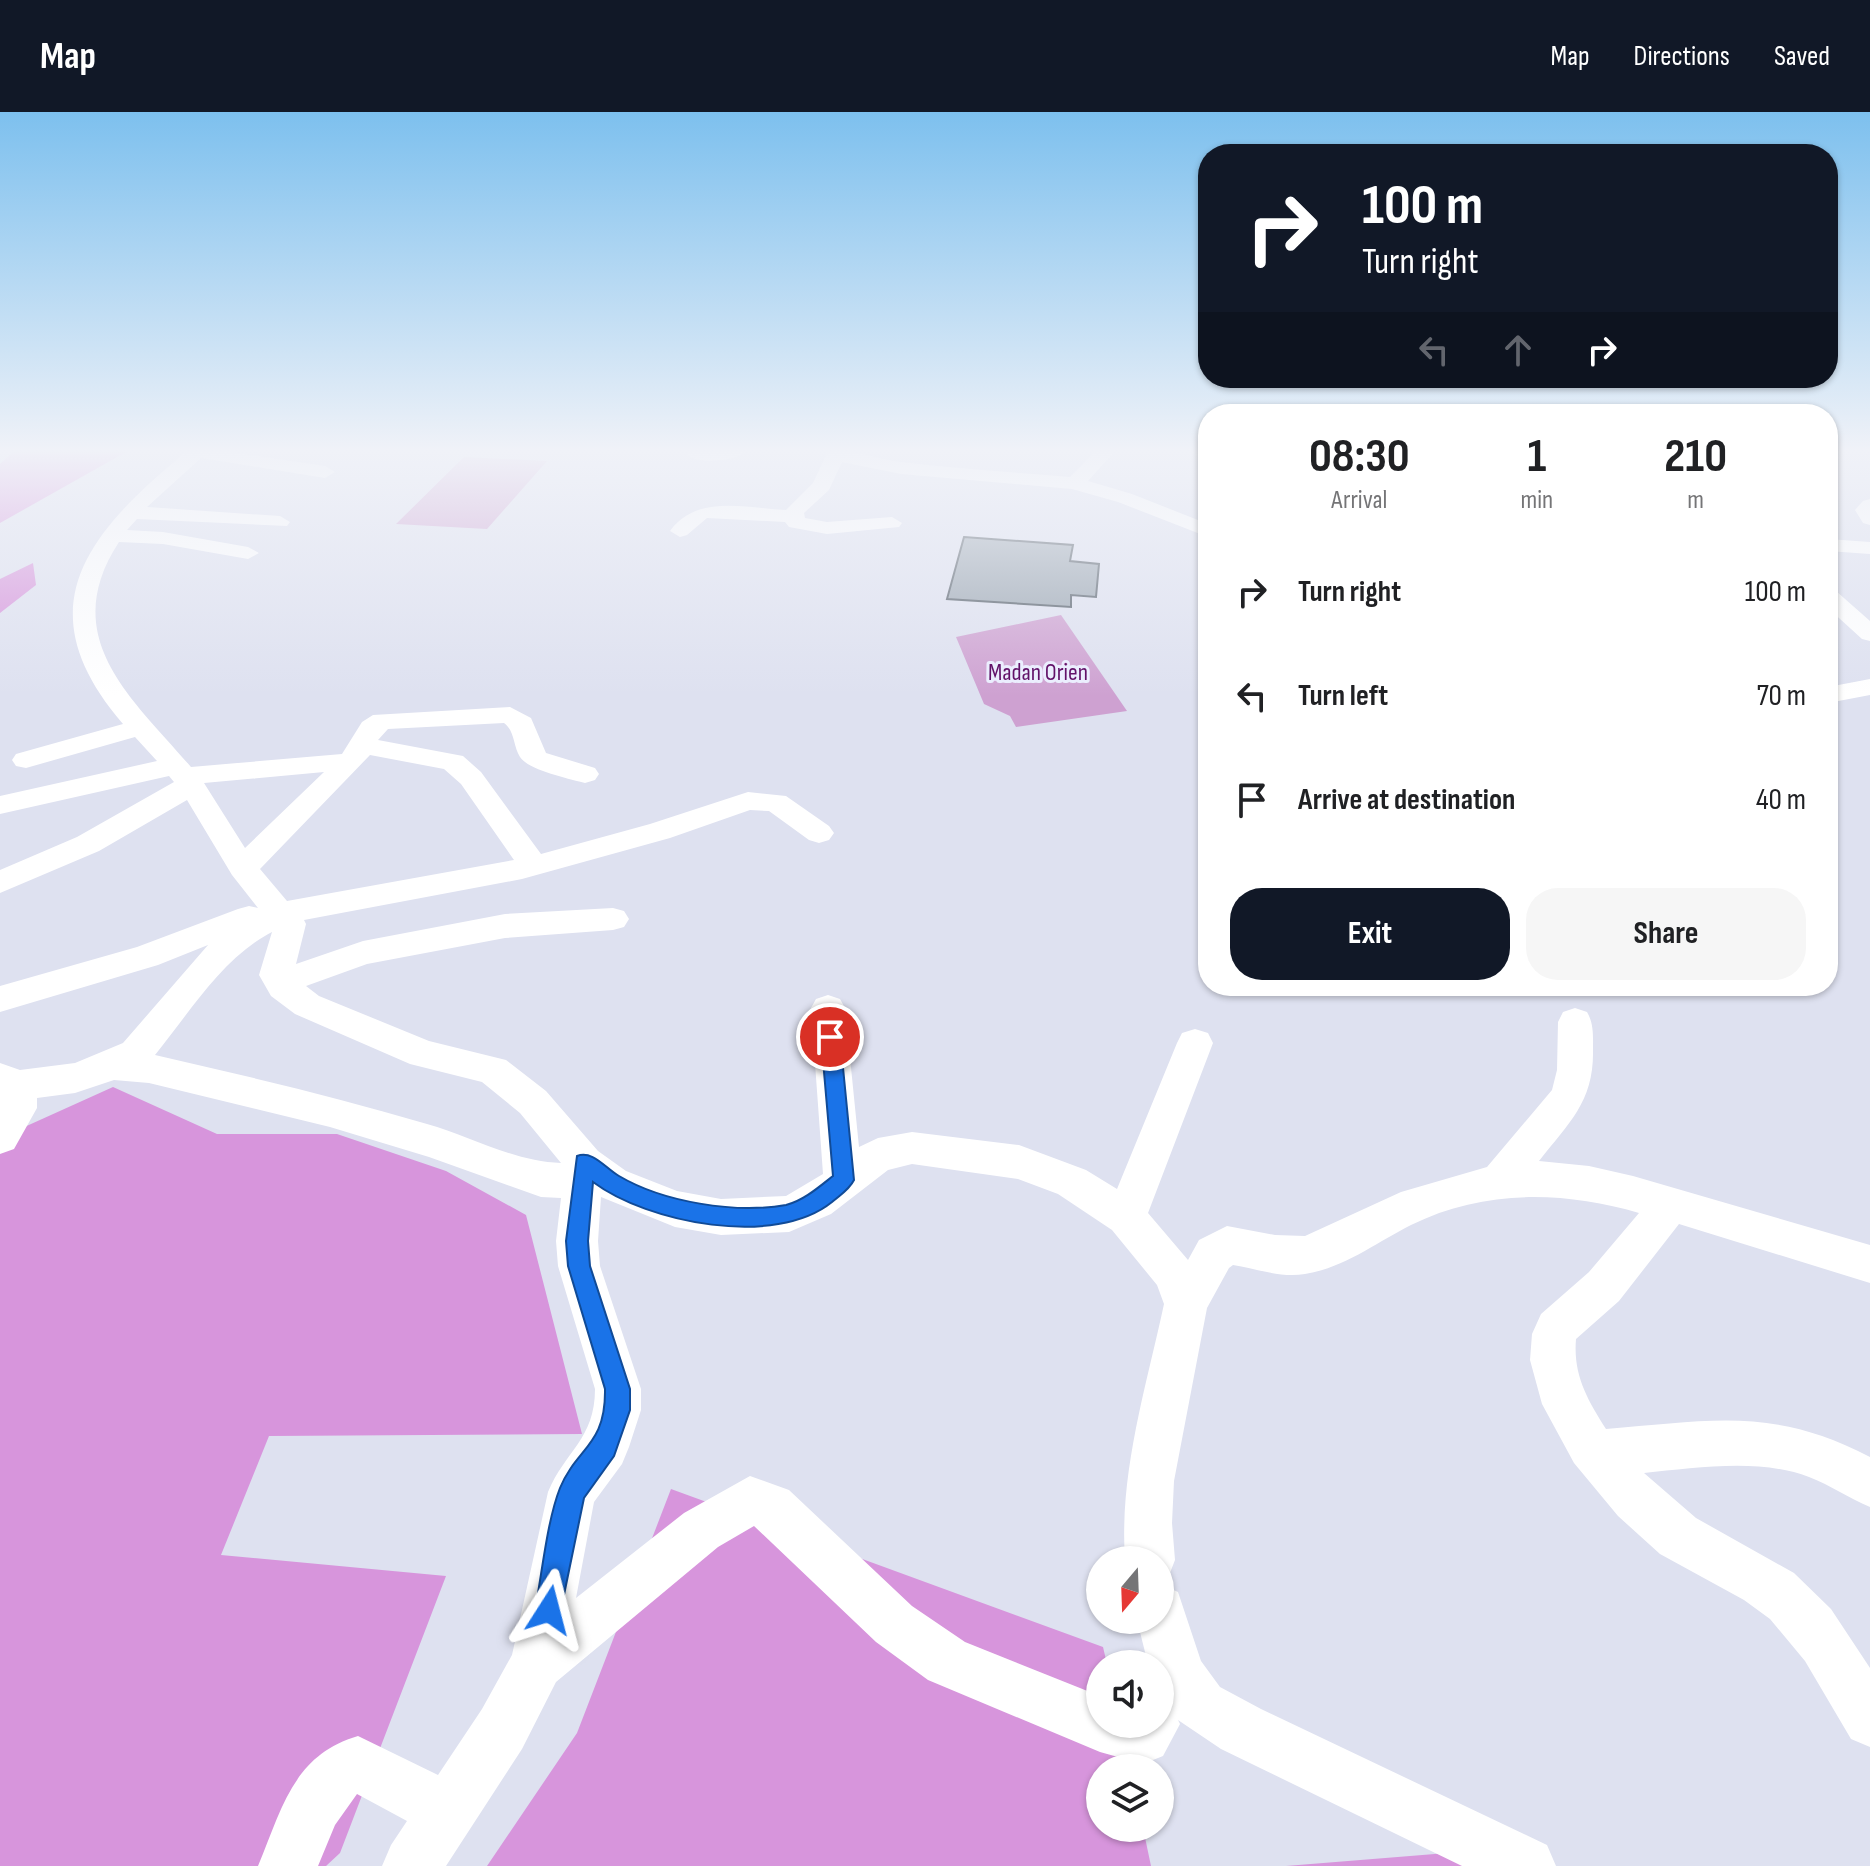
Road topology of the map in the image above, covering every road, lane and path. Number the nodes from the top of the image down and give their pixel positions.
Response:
1 (114, 533) edge
2 (135, 533) edge
3 (1838, 546) edge
4 (1870, 548) edge
5 (248, 553) dead end
6 (1838, 605) edge
7 (1838, 622) edge
8 (1861, 627) edge
9 (1870, 687) edge
10 (1838, 693) edge
11 (142, 727) junction
12 (356, 754) junction
13 (26, 760) dead end
14 (585, 774) dead end
15 (184, 776) junction
16 (0, 805) edge
17 (819, 833) dead end
18 (534, 866) junction
19 (243, 868) junction
20 (0, 882) edge
21 (278, 910) junction
22 (613, 919) dead end
23 (280, 982) junction
24 (0, 999) edge
25 (828, 1008) dead end
26 (1575, 1022) dead end
27 (1195, 1043) dead end
28 (114, 1065) junction
29 (10, 1082) edge
30 (0, 1138) edge
31 (583, 1172) junction
32 (843, 1180) junction
33 (1499, 1182) junction
34 (1671, 1204) junction
35 (1126, 1217) junction
36 (1870, 1264) edge
37 (1186, 1304) junction
38 (1596, 1453) junction
39 (1870, 1483) edge
40 (1149, 1546) edge
41 (537, 1663) junction
42 (1174, 1694) edge
43 (1086, 1718) edge
44 (1870, 1720) edge
45 (447, 1811) junction
46 (288, 1866) edge
47 (412, 1866) edge
48 (1526, 1866) edge

1 - 11 street
2 - 5 street
3 - 4 street
6 - 8 street
7 - 8 street
9 - 10 street
11 - 13 street
11 - 15 street
12 - 14 street
12 - 15 street
12 - 18 street
12 - 19 street
15 - 16 street
15 - 19 street
15 - 20 street
17 - 18 street
18 - 21 street
19 - 21 street
21 - 23 street
21 - 24 street
21 - 28 street
22 - 23 street
23 - 31 street
25 - 32 street
26 - 33 street
27 - 35 street
28 - 29 street
28 - 31 street
29 - 30 street
31 - 32 street
31 - 41 street
32 - 35 street
33 - 34 street
33 - 37 street
34 - 36 street
34 - 38 street
35 - 37 street
37 - 40 street
38 - 39 street
38 - 44 street
41 - 43 street
41 - 45 street
42 - 48 street
45 - 46 street
45 - 47 street

